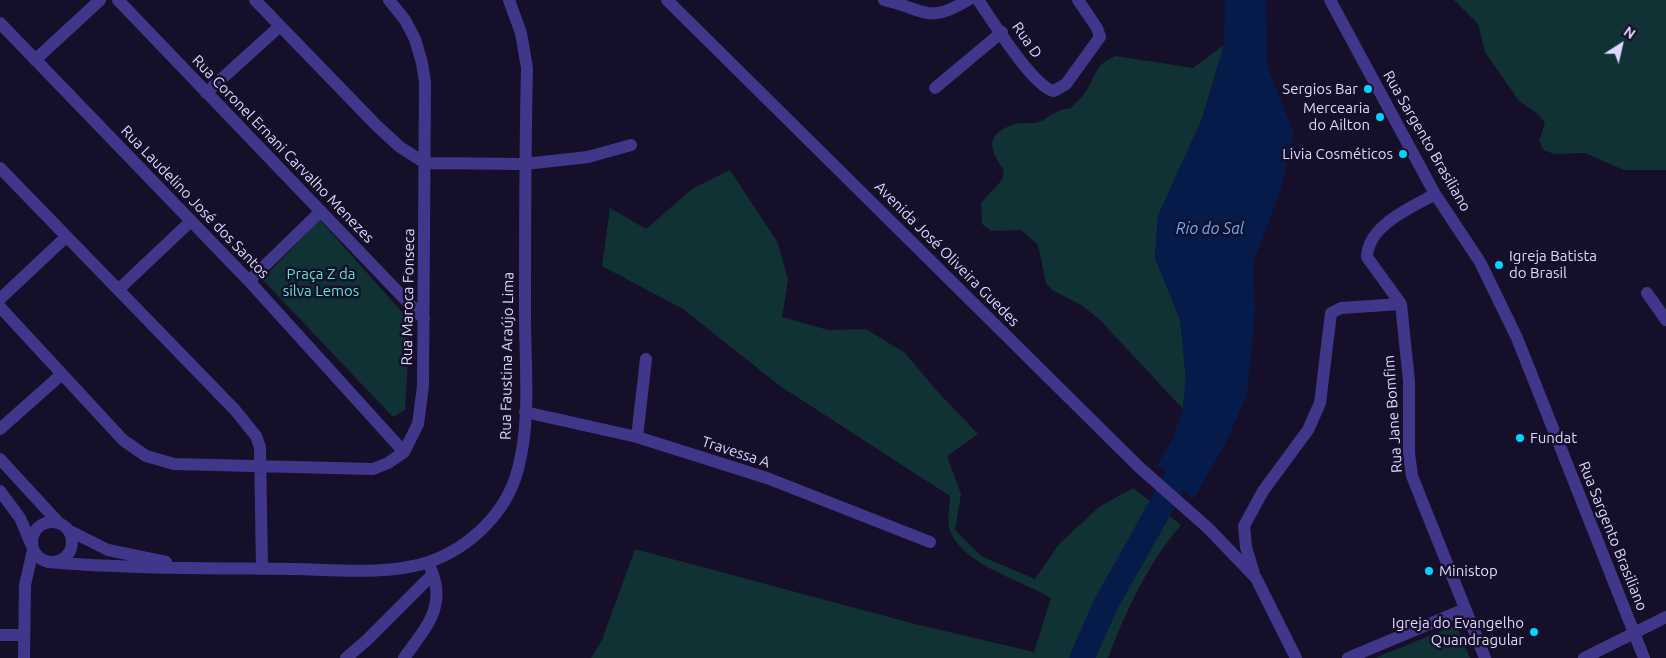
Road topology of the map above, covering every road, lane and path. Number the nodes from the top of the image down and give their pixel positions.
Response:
1 (100, 0) edge
2 (118, 0) edge
3 (255, 0) edge
4 (390, 0) edge
5 (509, 0) edge
6 (667, 0) edge
7 (884, 0) edge
8 (968, 0) edge
9 (978, 0) edge
10 (1078, 0) edge
11 (1330, 0) edge
12 (0, 23) edge
13 (280, 26) junction
14 (1002, 32) junction
15 (35, 60) junction
16 (934, 88) dead end
17 (206, 93) junction
18 (631, 145) dead end
19 (426, 163) junction
20 (525, 164) junction
21 (0, 168) edge
22 (1434, 194) junction
23 (321, 211) junction
24 (191, 221) junction
25 (66, 237) junction
26 (249, 281) junction
27 (118, 290) junction
28 (1647, 293) dead end
29 (0, 299) edge
30 (1401, 304) junction
31 (0, 306) edge
32 (424, 319) junction
33 (1666, 320) edge
34 (646, 359) dead end
35 (62, 374) junction
36 (525, 412) junction
37 (0, 429) edge
38 (637, 437) junction
39 (404, 452) junction
40 (0, 459) edge
41 (261, 465) junction
42 (0, 491) edge
43 (64, 526) junction
44 (930, 542) dead end
45 (32, 547) junction
46 (48, 562) junction
47 (198, 568) junction
48 (431, 568) junction
49 (262, 569) junction
50 (1256, 578) junction
51 (1465, 609) junction
52 (1666, 617) edge
53 (1634, 634) junction
54 (0, 635) edge
55 (23, 635) junction
56 (24, 658) edge
57 (346, 658) edge
58 (404, 658) edge
59 (1296, 658) edge
60 (1348, 658) edge
61 (1485, 658) edge
62 (1584, 658) edge
63 (1644, 658) edge

1 - 15 street
2 - 17 street, Rua Coronel Ernani Carvalho Menezes
3 - 13 street
4 - 19 street, Rua Maroca Fonseca
5 - 20 street, Rua Faustina Araújo Lima
6 - 50 street, Avenida José Oliveira Guedes
7 - 8 street
9 - 14 street, Rua D
10 - 14 street, Rua D
11 - 22 street, Rua Sargento Brasiliano
12 - 15 street, Rua Laudelino José dos Santos
13 - 17 street
13 - 19 street
14 - 16 street
15 - 24 street, Rua Laudelino José dos Santos
17 - 23 street, Rua Coronel Ernani Carvalho Menezes
18 - 20 street
19 - 20 street
19 - 32 street, Rua Maroca Fonseca
20 - 36 street, Rua Faustina Araújo Lima
21 - 25 street
22 - 30 street
22 - 53 street, Rua Sargento Brasiliano
23 - 26 street
23 - 32 street, Rua Coronel Ernani Carvalho Menezes
24 - 26 street, Rua Laudelino José dos Santos
24 - 27 street
25 - 27 street
25 - 29 street
26 - 39 street, Rua Laudelino José dos Santos
27 - 41 street
28 - 33 street
30 - 50 street
30 - 51 street, Rua Jane Bomfim
31 - 35 street, Rua Maroca Fonseca
32 - 39 street, Rua Maroca Fonseca
34 - 38 street
35 - 37 street
35 - 41 street, Rua Maroca Fonseca
36 - 38 street, Travessa A
36 - 48 street, Rua Faustina Araújo Lima
38 - 44 street, Travessa A
39 - 41 street, Rua Maroca Fonseca
40 - 43 street, Rua Faustina Araújo Lima
41 - 49 street
42 - 45 street
43 - 45 street
43 - 46 street
43 - 47 street, Rua Faustina Araújo Lima
45 - 46 street
45 - 55 street
46 - 47 street, Rua Faustina Araújo Lima
47 - 49 street, Rua Faustina Araújo Lima
48 - 49 street, Rua Faustina Araújo Lima
48 - 57 street
48 - 58 street
50 - 59 street
51 - 60 street
51 - 61 street, Rua Jane Bomfim
52 - 53 street
53 - 62 street
53 - 63 street, Rua Sargento Brasiliano
54 - 55 street
55 - 56 street

